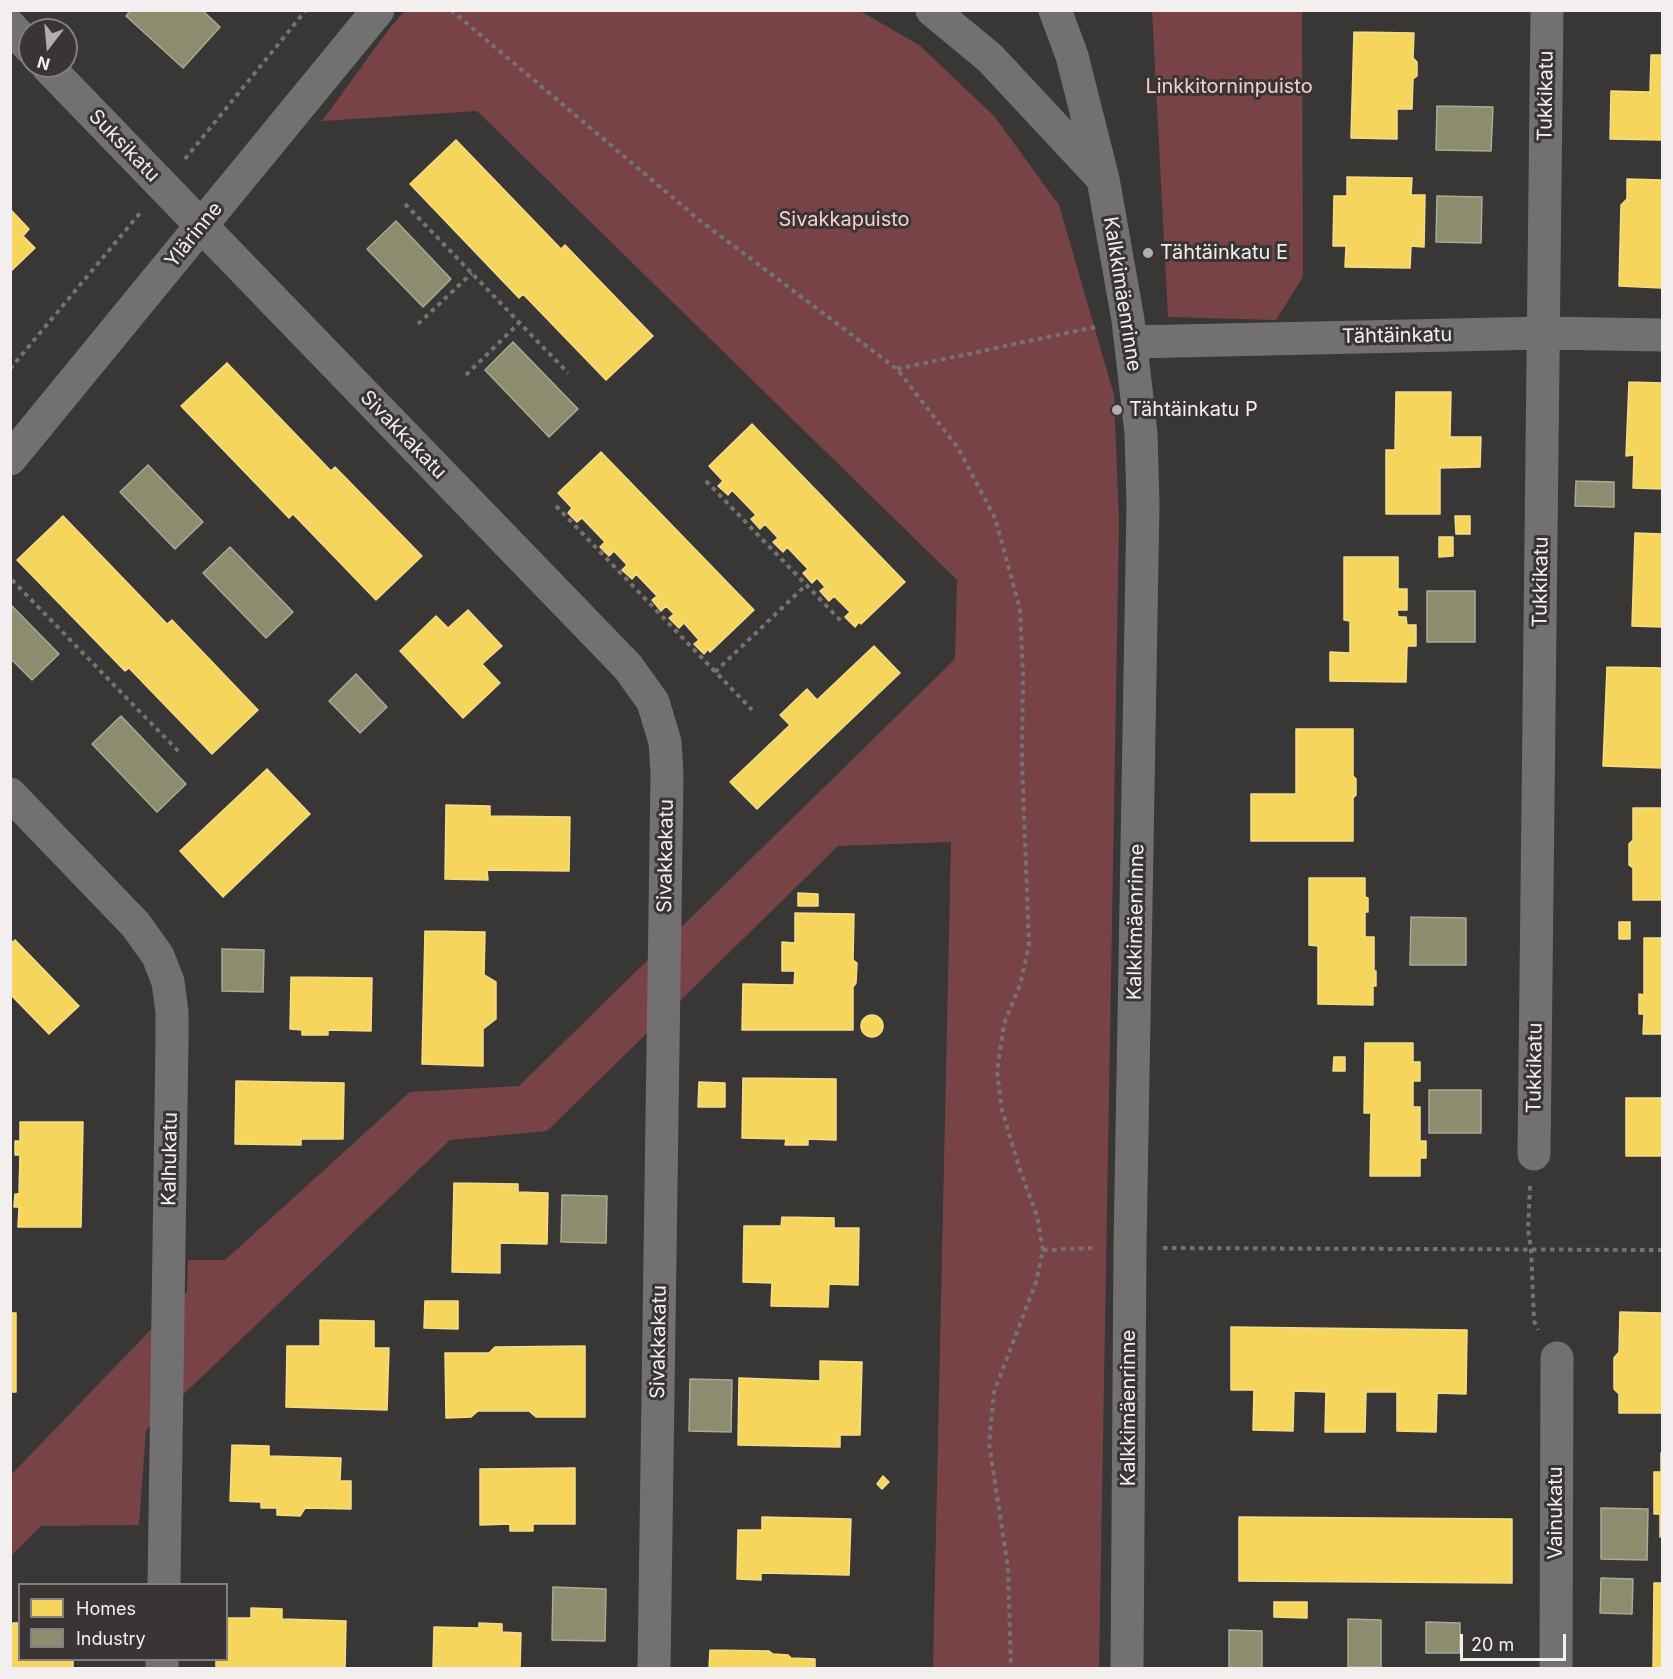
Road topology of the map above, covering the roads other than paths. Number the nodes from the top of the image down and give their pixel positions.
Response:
1 (378, 10) edge
2 (932, 10) edge
3 (1055, 10) edge
4 (1547, 10) edge
5 (59, 78) edge
6 (1103, 179) junction
7 (201, 226) junction
8 (1130, 331) junction
9 (1544, 333) junction
10 (1662, 335) edge
11 (10, 459) edge
12 (10, 794) edge
13 (1534, 1154) road end
14 (1557, 1358) road end
15 (164, 1583) edge
16 (654, 1668) edge
17 (1126, 1668) edge
18 (1556, 1668) edge

1 - 7 street, Ylärinne
2 - 6 street
3 - 6 street, Kalkkimäenrinne
4 - 9 street, Tukkikatu
5 - 7 street, Suksikatu
6 - 8 street, Kalkkimäenrinne
7 - 11 street, Ylärinne
7 - 16 street, Sivakkakatu
8 - 9 street, Tähtäinkatu
8 - 17 street, Kalkkimäenrinne
9 - 10 street, Tähtäinkatu
9 - 13 street, Tukkikatu
12 - 15 street, Kalhukatu
14 - 18 street, Vainukatu

